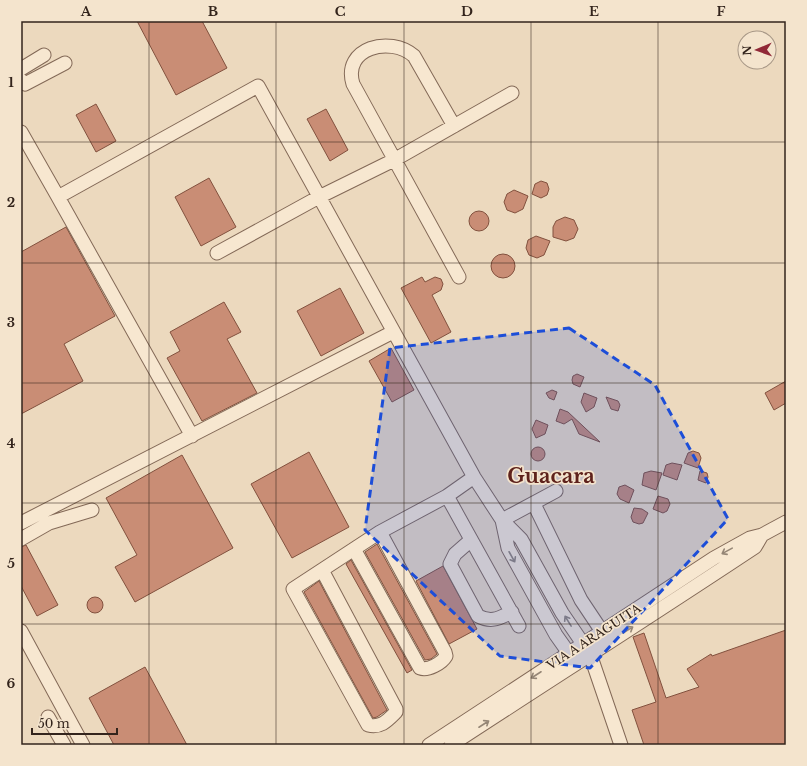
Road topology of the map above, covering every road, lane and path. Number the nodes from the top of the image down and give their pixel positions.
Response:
1 (44, 55) dead end
2 (65, 64) dead end
3 (21, 69) edge
4 (21, 80) edge
5 (512, 93) dead end
6 (454, 126) junction
7 (21, 132) edge
8 (394, 160) junction
9 (58, 197) junction
10 (319, 197) junction
11 (217, 253) dead end
12 (459, 277) dead end
13 (393, 332) junction
14 (192, 436) junction
15 (474, 477) junction
16 (556, 491) dead end
17 (447, 496) junction
18 (534, 504) junction
19 (92, 510) dead end
20 (502, 520) junction
21 (786, 522) edge
22 (21, 523) edge
23 (380, 532) junction
24 (21, 538) edge
25 (471, 540) junction
26 (354, 549) junction
27 (322, 570) junction
28 (512, 612) junction
29 (519, 626) dead end
30 (21, 631) edge
31 (605, 637) junction
32 (586, 649) junction
33 (572, 658) junction
34 (48, 718) dead end
35 (432, 744) edge
36 (64, 745) edge
37 (83, 745) edge
38 (451, 745) edge
39 (621, 745) edge

1 - 3 street
2 - 4 street
5 - 6 street
6 - 8 street
6 - 8 street
7 - 9 street
8 - 10 street
8 - 12 street
9 - 10 street
9 - 14 street
10 - 11 street
10 - 13 street
13 - 14 street
13 - 15 street
14 - 22 street
15 - 17 street
15 - 20 street
16 - 18 street
17 - 23 street
17 - 25 street
18 - 20 street
18 - 31 street
19 - 24 street
32 -> 20 street
20 -> 33 street
21 - 31 street, VIA A ARAGUITA
23 - 26 street
23 - 26 street
25 - 28 street
25 - 28 street
26 - 27 street
27 - 27 street
28 - 29 street
30 - 37 street
31 - 32 street, VIA A ARAGUITA
32 - 33 street, VIA A ARAGUITA
32 - 39 street
33 -> 35 street, VIA A ARAGUITA
38 -> 33 street, VIA A ARAGUITA
34 - 36 street

